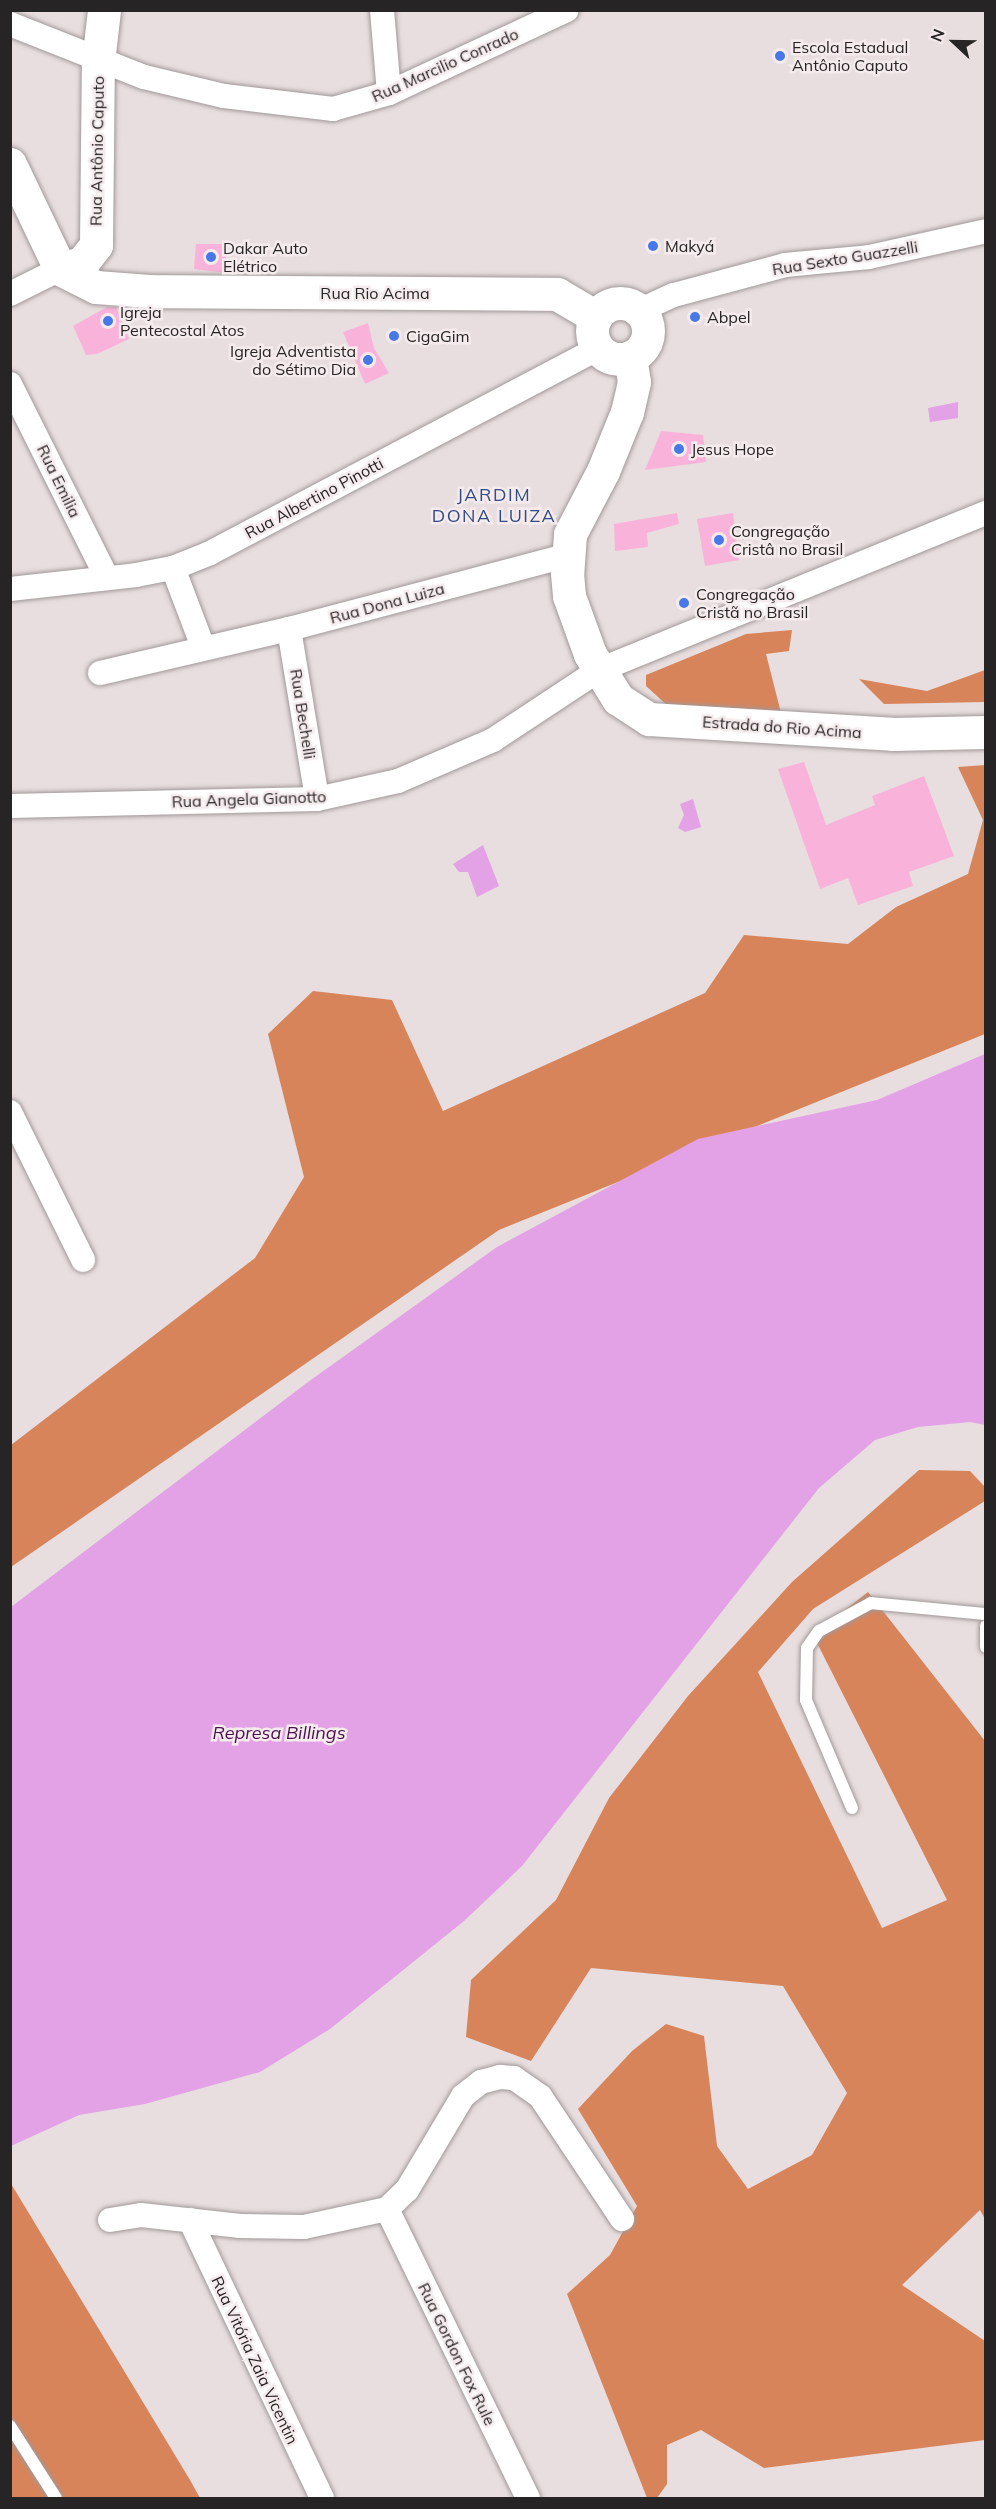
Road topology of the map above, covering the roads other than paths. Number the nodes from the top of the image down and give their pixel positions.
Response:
1 (104, 10) edge
2 (382, 10) edge
3 (567, 10) edge
4 (10, 24) edge
5 (98, 62) junction
6 (389, 93) junction
7 (10, 164) edge
8 (986, 231) edge
9 (96, 245) junction
10 (60, 269) junction
11 (148, 291) junction
12 (10, 294) edge
13 (639, 311) junction
14 (597, 333) junction
15 (630, 357) junction
16 (10, 384) edge
17 (986, 513) edge
18 (569, 555) junction
19 (173, 568) junction
20 (107, 578) junction
21 (10, 589) edge
22 (289, 629) junction
23 (203, 647) junction
24 (599, 670) junction
25 (100, 673) dead end
26 (986, 732) edge
27 (317, 799) junction
28 (10, 806) edge
29 (10, 1112) edge
30 (83, 1260) dead end
31 (986, 1614) edge
32 (986, 1626) edge
33 (986, 1647) edge
34 (852, 1808) dead end
35 (387, 2209) junction
36 (622, 2219) dead end
37 (110, 2220) dead end
38 (190, 2220) junction
39 (10, 2426) edge
40 (56, 2499) edge
41 (322, 2499) edge
42 (528, 2499) edge

1 - 5 main road, Rua Antônio Caputo
2 - 6 street
3 - 6 street, Rua Marcilio Conrado
4 - 5 street, Rua Marcilio Conrado
5 - 6 street, Rua Marcilio Conrado
5 - 9 main road, Rua Antônio Caputo
7 - 10 main road
8 - 13 street, Rua Sexto Guazzelli
9 - 10 main road, Rua Antônio Caputo
9 - 11 main road
10 - 11 main road, Rua Rio Acima
10 - 12 street
11 - 14 main road, Rua Rio Acima
13 - 14 main road
13 - 15 main road
14 - 15 main road, Rua Rio Acima
14 - 19 street, Rua Albertino Pinotti
15 - 18 main road
16 - 20 street, Rua Emilia
17 - 24 street, Rua Angela Gianotto
18 - 22 street, Rua Dona Luiza
18 - 24 main road
19 - 20 street, Rua Albertino Pinotti
19 - 23 street
20 - 21 street, Rua Albertino Pinotti
22 - 23 street, Rua Dona Luiza
22 - 27 street, Rua Bechelli
23 - 25 street, Rua Dona Luiza
24 - 26 main road, Estrada do Rio Acima
24 - 27 street, Rua Angela Gianotto
27 - 28 street, Rua Angela Gianotto
29 - 30 street
31 - 34 lane
32 - 33 lane
35 - 36 street
35 - 38 street
35 - 42 street, Rua Gordon Fox Rule
37 - 38 street
38 - 41 street, Rua Vitória Zaia Vicentin
39 - 40 lane

